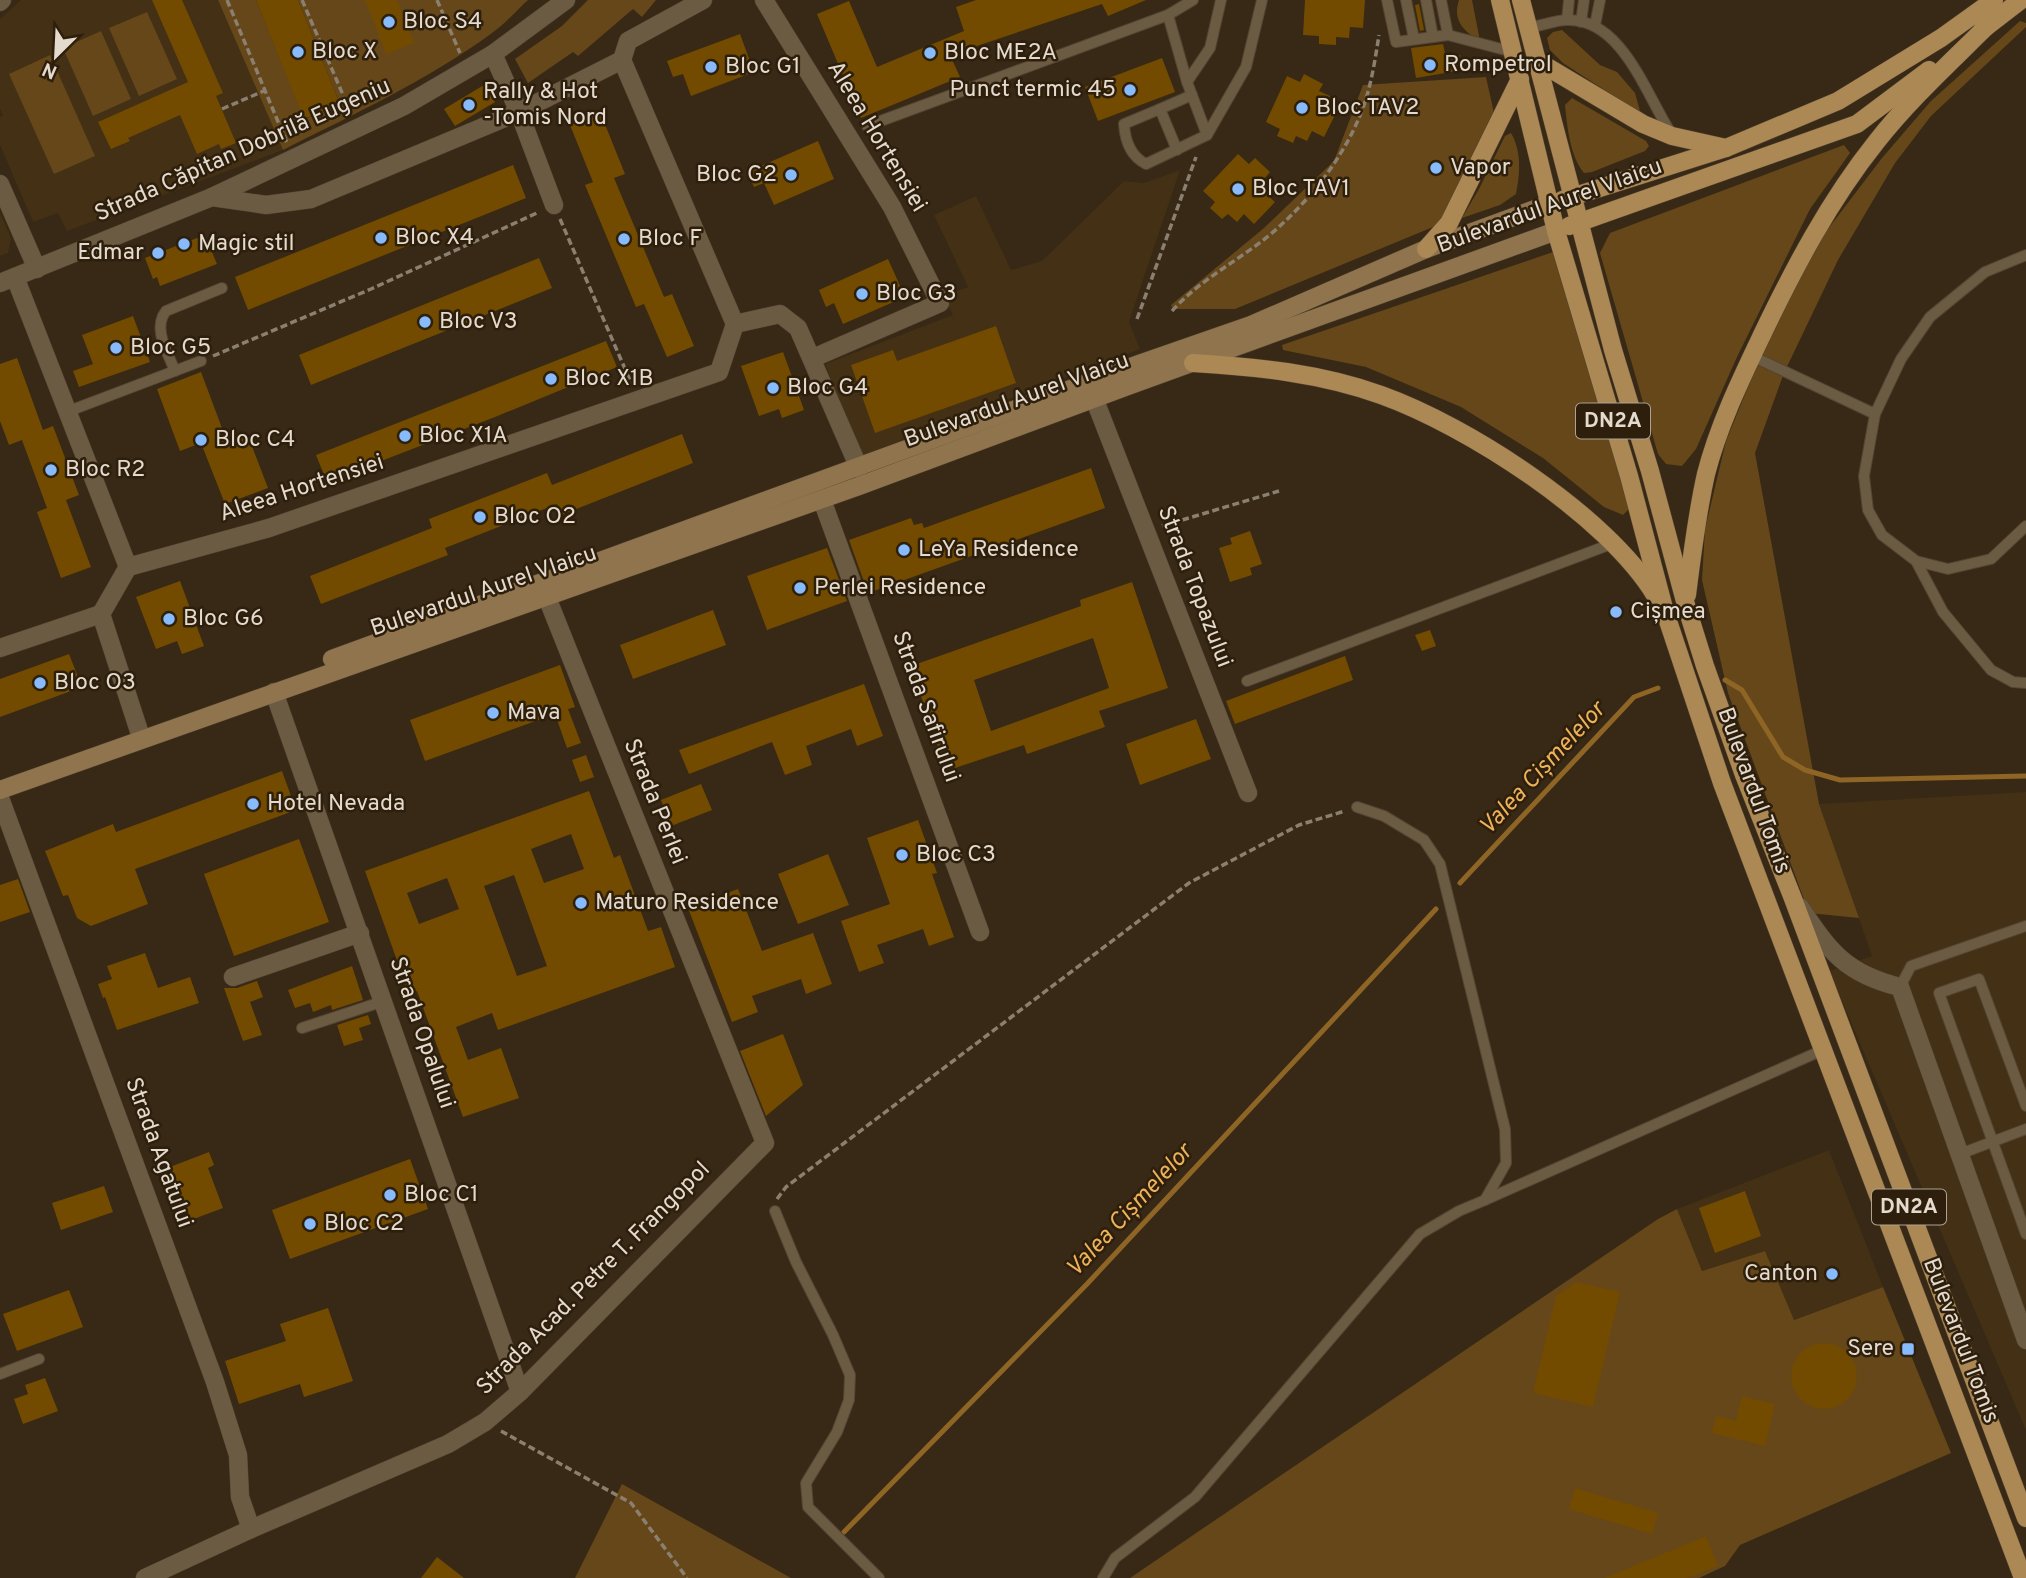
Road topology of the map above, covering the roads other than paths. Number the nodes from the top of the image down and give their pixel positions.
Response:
1 (566, 0) edge
2 (703, 0) edge
3 (764, 0) edge
4 (1193, 0) edge
5 (1221, 0) edge
6 (1262, 0) edge
7 (1387, 0) edge
8 (1406, 0) edge
9 (1426, 0) edge
10 (1441, 0) edge
11 (1500, 0) edge
12 (1521, 0) edge
13 (1569, 0) edge
14 (1584, 0) edge
15 (1600, 0) edge
16 (1994, 0) edge
17 (2021, 0) edge
18 (1168, 15) junction
19 (1566, 20) junction
20 (1581, 22) junction
21 (1990, 23) junction
22 (1595, 25) junction
23 (1530, 27) junction
24 (1448, 35) junction
25 (1433, 37) junction
26 (1414, 39) junction
27 (1513, 52) junction
28 (493, 54) junction
29 (622, 60) junction
30 (1539, 62) junction
31 (1520, 79) junction
32 (1187, 82) junction
33 (1192, 95) junction
34 (1160, 109) junction
35 (519, 112) junction
36 (867, 126) dead end
37 (1205, 136) junction
38 (1672, 136) junction
39 (1726, 148) junction
40 (1177, 150) junction
41 (0, 184) edge
42 (1572, 196) junction
43 (212, 197) junction
44 (1549, 204) junction
45 (554, 205) road end
46 (1579, 222) junction
47 (1556, 231) junction
48 (1426, 248) junction
49 (2026, 255) edge
50 (37, 269) junction
51 (8, 280) edge
52 (222, 288) dead end
53 (736, 324) junction
54 (1752, 356) junction
55 (813, 358) junction
56 (201, 361) road end
57 (1193, 363) junction
58 (174, 371) junction
59 (1094, 398) junction
60 (69, 411) junction
61 (1875, 414) junction
62 (859, 468) junction
63 (822, 499) junction
64 (2026, 526) edge
65 (1614, 543) junction
66 (1916, 561) junction
67 (128, 567) junction
68 (546, 595) junction
69 (1686, 605) junction
70 (1665, 612) junction
71 (101, 614) junction
72 (0, 648) edge
73 (1247, 681) dead end
74 (2026, 682) edge
75 (274, 692) junction
76 (139, 731) junction
77 (0, 781) edge
78 (0, 790) edge
79 (1248, 793) dead end
80 (0, 798) edge
81 (1357, 807) road end
82 (1792, 896) junction
83 (2026, 926) edge
84 (980, 932) dead end
85 (360, 933) junction
86 (233, 977) dead end
87 (1900, 987) junction
88 (384, 1001) junction
89 (302, 1028) dead end
90 (1825, 1049) junction
91 (2026, 1106) edge
92 (2026, 1129) edge
93 (1993, 1142) junction
94 (765, 1143) joint
95 (1959, 1154) junction
96 (1485, 1200) junction
97 (775, 1211) road end
98 (2026, 1234) edge
99 (2026, 1340) edge
100 (39, 1359) dead end
101 (0, 1374) edge
102 (520, 1392) junction
103 (2026, 1518) edge
104 (251, 1529) junction
105 (145, 1578) edge
106 (879, 1578) edge
107 (1103, 1578) edge
108 (2023, 1578) edge

1 - 28 street, Strada Căpitan Dobrilă Eugeniu
2 - 29 street
3 - 55 street, Aleea Hortensiei
4 - 18 lane
5 - 32 lane
6 - 37 lane
7 - 26 lane
8 - 26 lane
9 - 25 lane
10 - 24 lane
11 - 27 main road, Bulevardul Tomis / DN2A
12 - 23 main road, Bulevardul Tomis / DN2A
13 - 19 lane
14 - 20 lane
15 - 22 lane
16 - 39 main road, Bulevardul Aurel Vlaicu
17 - 21 main road, Bulevardul Aurel Vlaicu
18 - 32 lane
18 - 36 lane
19 - 20 lane
19 - 23 lane
20 - 22 lane
21 - 46 main road, Bulevardul Aurel Vlaicu
21 - 54 main road
22 - 38 lane
23 - 30 main road, Bulevardul Tomis / DN2A
24 - 25 lane
24 - 27 lane
25 - 26 lane
27 - 31 main road, Bulevardul Tomis / DN2A
28 - 35 street
28 - 43 street, Strada Căpitan Dobrilă Eugeniu
29 - 35 street
29 - 53 street
30 - 38 main road
30 - 42 main road, Bulevardul Tomis / DN2A
31 - 44 main road, Bulevardul Tomis / DN2A
31 - 48 main road
32 - 33 lane
33 - 34 lane
33 - 37 lane
34 - 40 lane
34 - 40 lane
35 - 43 street
35 - 45 street
37 - 40 lane
38 - 39 main road
39 - 42 main road, Bulevardul Aurel Vlaicu
41 - 50 street
42 - 44 main road, Bulevardul Aurel Vlaicu
42 - 46 main road, Bulevardul Tomis / DN2A
43 - 50 street, Strada Căpitan Dobrilă Eugeniu
44 - 47 main road, Bulevardul Tomis / DN2A
44 - 48 main road, Bulevardul Aurel Vlaicu
46 - 47 main road, Bulevardul Aurel Vlaicu
46 - 69 main road, Bulevardul Tomis / DN2A
47 - 57 main road, Bulevardul Aurel Vlaicu
47 - 70 main road, Bulevardul Tomis / DN2A
48 - 62 main road, Bulevardul Aurel Vlaicu
49 - 61 lane
50 - 51 street, Strada Căpitan Dobrilă Eugeniu
51 - 60 street
52 - 58 lane
53 - 55 street
53 - 67 street, Aleea Hortensiei
54 - 61 lane
54 - 69 main road
55 - 62 street
56 - 58 lane
57 - 59 main road, Bulevardul Aurel Vlaicu
57 - 65 main road
58 - 60 lane
59 - 63 main road, Bulevardul Aurel Vlaicu
59 - 79 street, Strada Topazului
60 - 67 street
61 - 66 lane
62 - 76 main road, Bulevardul Aurel Vlaicu
63 - 68 main road, Bulevardul Aurel Vlaicu
63 - 84 street, Strada Safirului
64 - 66 lane
65 - 70 main road
65 - 73 lane
66 - 74 lane
67 - 71 street
68 - 75 main road, Bulevardul Aurel Vlaicu
68 - 94 street, Strada Perlei
69 - 82 main road, Bulevardul Tomis / DN2A
70 - 90 main road, Bulevardul Tomis / DN2A
71 - 72 street
71 - 76 street
75 - 78 main road, Bulevardul Aurel Vlaicu
75 - 85 street, Strada Opalului
76 - 77 main road, Bulevardul Aurel Vlaicu
80 - 104 street, Strada Agatului
81 - 96 lane
82 - 87 street
82 - 103 main road, Bulevardul Tomis / DN2A
83 - 87 lane
85 - 86 street
85 - 88 street, Strada Opalului
87 - 95 street
88 - 89 lane
88 - 102 street, Strada Opalului
90 - 96 lane
90 - 108 main road, Bulevardul Tomis / DN2A
91 - 93 lane
92 - 93 lane
93 - 95 lane
93 - 98 lane
94 - 102 street, Strada Acad. Petre T. Frangopol
95 - 99 street
96 - 107 lane
97 - 106 lane
100 - 101 lane
102 - 104 street, Strada Acad. Petre T. Frangopol
104 - 105 street, Strada Acad. Petre T. Frangopol

